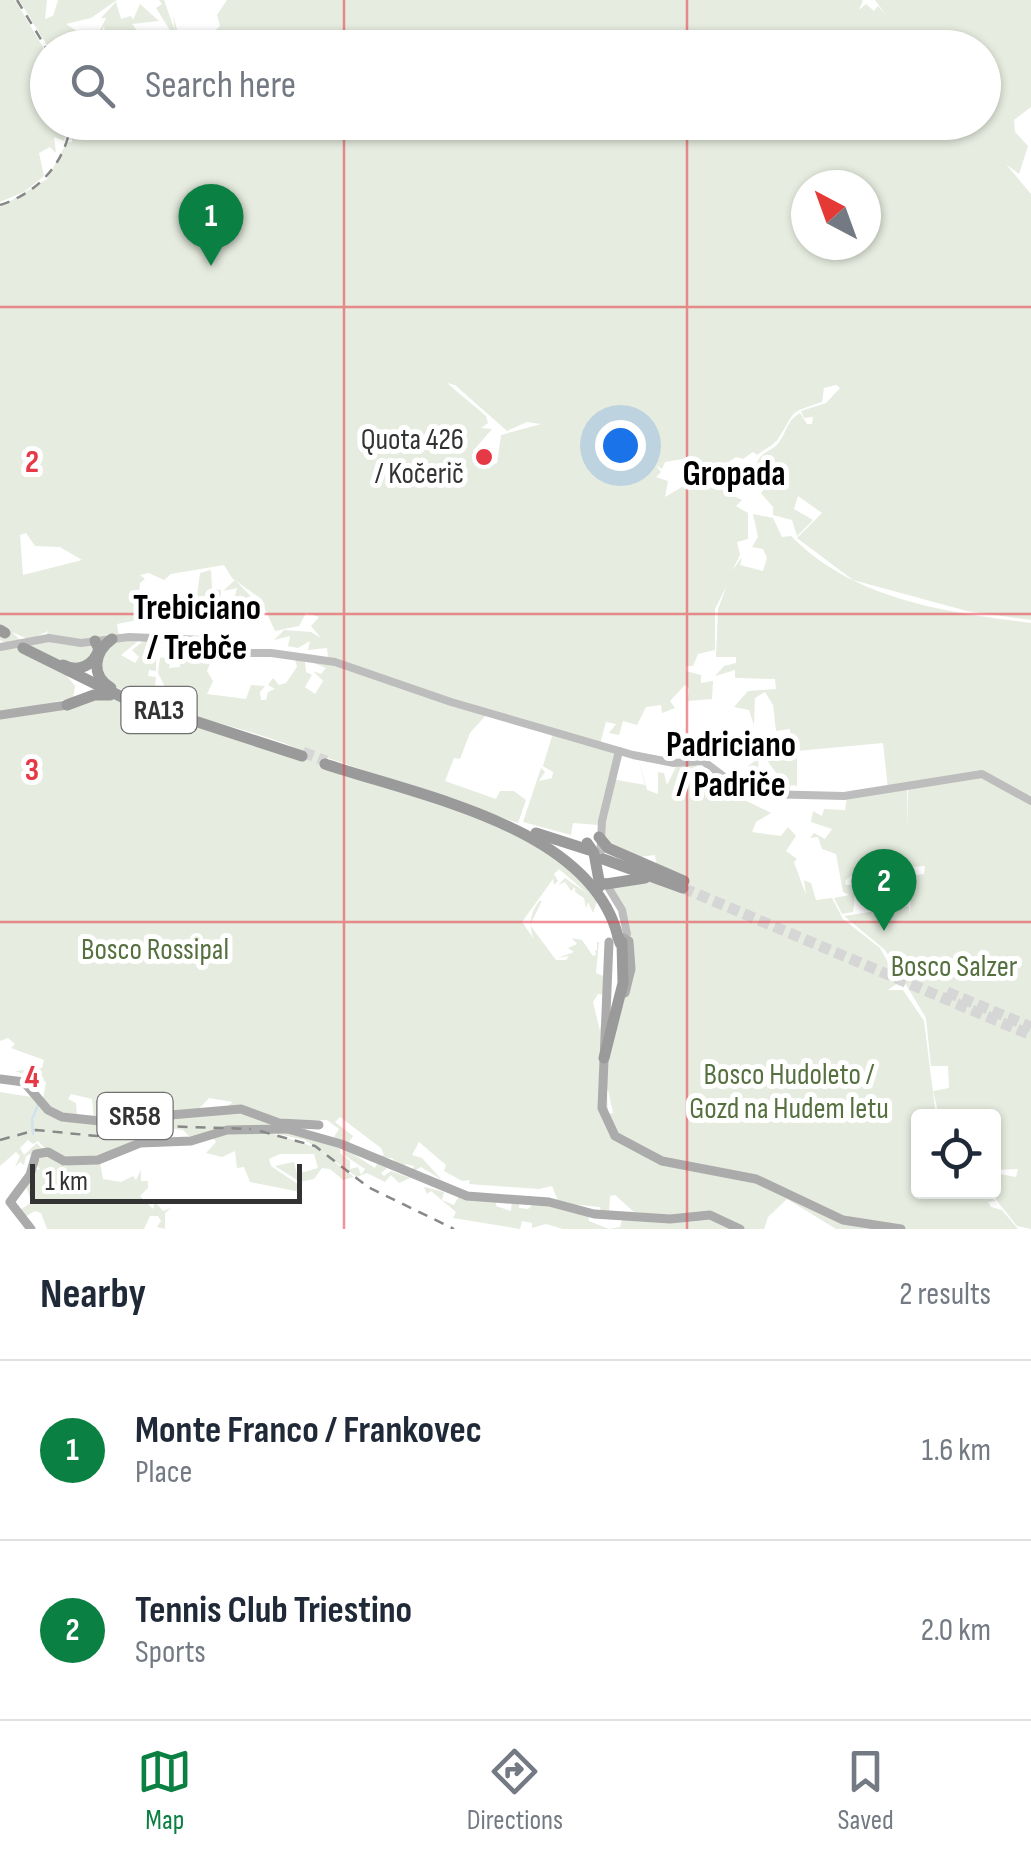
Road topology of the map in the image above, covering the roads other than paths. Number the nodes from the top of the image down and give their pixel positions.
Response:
1 (2, 636) edge
2 (101, 644) junction
3 (24, 646) dead end
4 (44, 658) junction
5 (67, 705) junction
6 (156, 707) junction
7 (0, 715) edge
8 (618, 753) junction
9 (303, 754) tunnel mouth
10 (325, 762) tunnel mouth
11 (1031, 800) edge
12 (496, 821) junction
13 (561, 845) junction
14 (597, 847) junction
15 (684, 885) junction
16 (610, 886) junction
17 (602, 908) dead end
18 (618, 940) junction
19 (604, 1058) junction
20 (0, 1079) edge
21 (286, 1126) junction
22 (31, 1229) edge
23 (740, 1229) edge
24 (900, 1229) edge

1 - 2 main road
2 - 4 highway
2 - 6 highway
2 - 8 main road
3 - 4 highway, RA13
4 - 5 highway
4 - 6 highway, RA13
5 - 6 highway
5 - 7 main road
6 - 9 highway, RA13
8 - 11 main road
8 - 14 main road
10 - 12 highway
12 - 13 highway
12 - 13 highway
12 - 14 highway
13 - 14 highway
13 - 17 highway
13 - 18 highway
13 - 18 highway
14 - 15 highway
14 - 15 highway
14 - 16 main road
15 - 16 highway
16 - 18 main road
18 - 19 main road
18 - 19 highway
19 - 24 main road
20 - 21 main road, SR58
21 - 22 main road
21 - 23 main road

